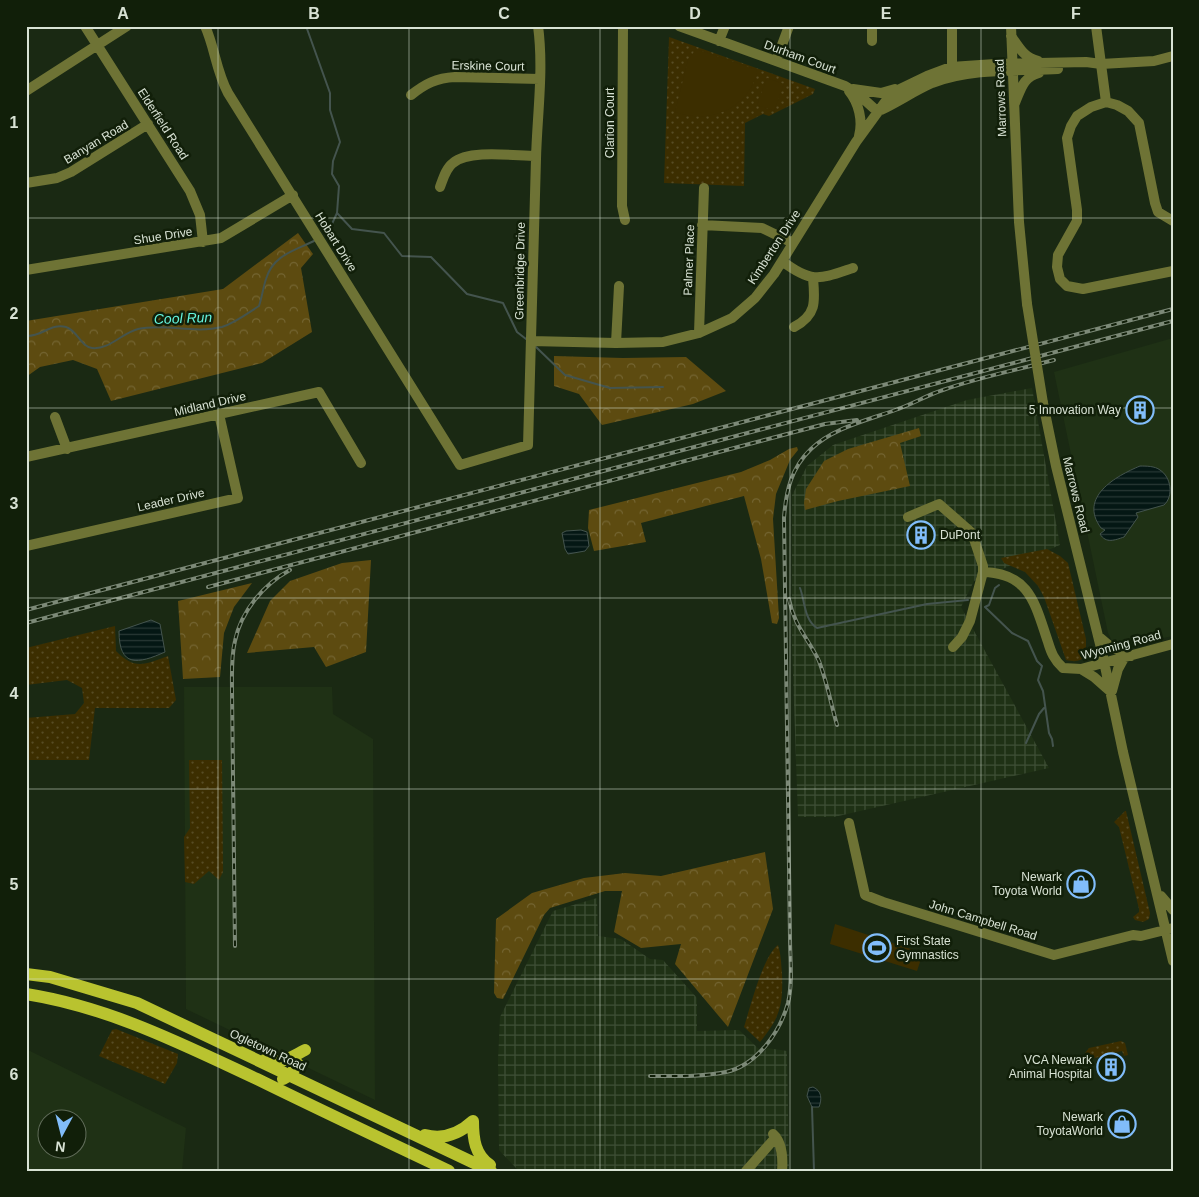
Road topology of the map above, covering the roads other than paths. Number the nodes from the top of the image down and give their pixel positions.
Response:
1 (85, 26) edge
2 (127, 26) edge
3 (205, 26) edge
4 (538, 26) edge
5 (623, 26) edge
6 (679, 26) edge
7 (724, 26) edge
8 (789, 26) edge
9 (872, 26) edge
10 (952, 26) edge
11 (1096, 26) edge
12 (1011, 31) edge
13 (719, 40) junction
14 (872, 41) dead end
15 (98, 45) junction
16 (1173, 56) edge
17 (776, 61) junction
18 (1099, 64) junction
19 (1049, 66) junction
20 (1012, 67) junction
21 (952, 72) junction
22 (540, 79) junction
23 (845, 86) junction
24 (906, 86) junction
25 (27, 89) edge
26 (411, 95) dead end
27 (1106, 102) junction
28 (1014, 106) junction
29 (878, 112) junction
30 (148, 124) junction
31 (858, 138) junction
32 (536, 156) junction
33 (26, 183) edge
34 (440, 187) dead end
35 (704, 188) dead end
36 (293, 195) junction
37 (625, 220) dead end
38 (1173, 221) edge
39 (702, 224) junction
40 (203, 242) junction
41 (793, 243) junction
42 (782, 261) junction
43 (853, 268) dead end
44 (26, 270) edge
45 (1173, 271) edge
46 (813, 278) junction
47 (619, 286) dead end
48 (794, 327) dead end
49 (699, 333) junction
50 (531, 341) junction
51 (616, 343) junction
52 (219, 414) junction
53 (55, 417) dead end
54 (67, 449) junction
55 (26, 457) edge
56 (361, 463) dead end
57 (460, 465) joint
58 (908, 517) dead end
59 (26, 546) edge
60 (983, 572) junction
61 (1098, 636) junction
62 (1173, 644) edge
63 (953, 647) dead end
64 (1128, 657) junction
65 (1104, 663) junction
66 (1081, 669) junction
67 (1111, 693) junction
68 (849, 824) dead end
69 (1156, 888) junction
70 (1173, 910) edge
71 (1169, 926) edge
72 (1173, 959) edge
73 (26, 974) edge
74 (26, 994) edge
75 (237, 1050) junction
76 (305, 1050) dead end
77 (201, 1053) junction
78 (298, 1064) dead end
79 (290, 1075) junction
80 (405, 1130) junction
81 (449, 1171) edge
82 (491, 1171) edge
83 (497, 1171) edge
84 (746, 1171) edge
85 (782, 1171) edge

1 - 15 street, Elderfield Road
2 - 15 street
3 - 36 street, Hobart Drive
4 - 22 street, Greenbridge Drive
5 - 37 street, Clarion Court
6 - 13 street, Durham Court
7 - 13 street
8 - 17 street
9 - 14 street
10 - 21 street
11 - 18 street
12 - 19 street
12 - 20 street, Marrows Road
13 - 17 street, Durham Court
15 - 25 street
15 - 30 street, Elderfield Road
16 - 18 street
17 - 23 street, Durham Court
18 - 19 street
18 - 27 street
19 - 20 street, Kimberton Drive
19 - 28 street
20 - 21 street, Kimberton Drive
20 - 28 street, Marrows Road
21 - 24 street, Kimberton Drive
21 - 29 street, Kimberton Drive
22 - 26 street, Erskine Court
22 - 32 street, Greenbridge Drive
23 - 24 street
23 - 29 street, Durham Court
23 - 31 street
24 - 29 street, Kimberton Drive
27 - 38 street
27 - 45 street
28 - 61 street, Marrows Road, bridge
29 - 31 street, Kimberton Drive
30 - 33 street, Banyan Road
30 - 40 street, Elderfield Road
31 - 41 street, Kimberton Drive
32 - 34 street
32 - 50 street, Greenbridge Drive
35 - 39 street, Palmer Place
36 - 40 street, Shue Drive
36 - 57 street, Hobart Drive
39 - 41 street
39 - 49 street, Palmer Place
40 - 44 street, Shue Drive
41 - 42 street, Kimberton Drive
42 - 46 street
42 - 49 street, Kimberton Drive
43 - 46 street
46 - 48 street
47 - 51 street
49 - 51 street, Kimberton Drive
50 - 51 street, Kimberton Drive
50 - 57 street, Greenbridge Drive
52 - 54 street, Midland Drive
52 - 56 street, Midland Drive
52 - 59 street, Leader Drive
53 - 54 street
54 - 55 street, Midland Drive
58 - 60 street
60 - 63 street
60 - 66 street, Wyoming Road
61 - 64 street
61 - 65 street, Marrows Road
62 - 64 street, Wyoming Road
64 - 65 street, Wyoming Road
64 - 67 street
65 - 66 street, Wyoming Road
65 - 67 street, Marrows Road
66 - 67 street
67 - 69 street, Marrows Road
68 - 71 street, John Campbell Road
69 - 70 street
69 - 71 street, Marrows Road
71 - 72 street, Marrows Road
73 - 75 main road, Ogletown Road
74 - 77 main road
75 - 76 main road
75 - 79 main road, Ogletown Road
77 - 79 main road
77 - 81 main road
78 - 79 main road
79 - 80 main road, Ogletown Road
80 - 82 main road, Ogletown Road
80 - 83 main road
84 - 85 street

